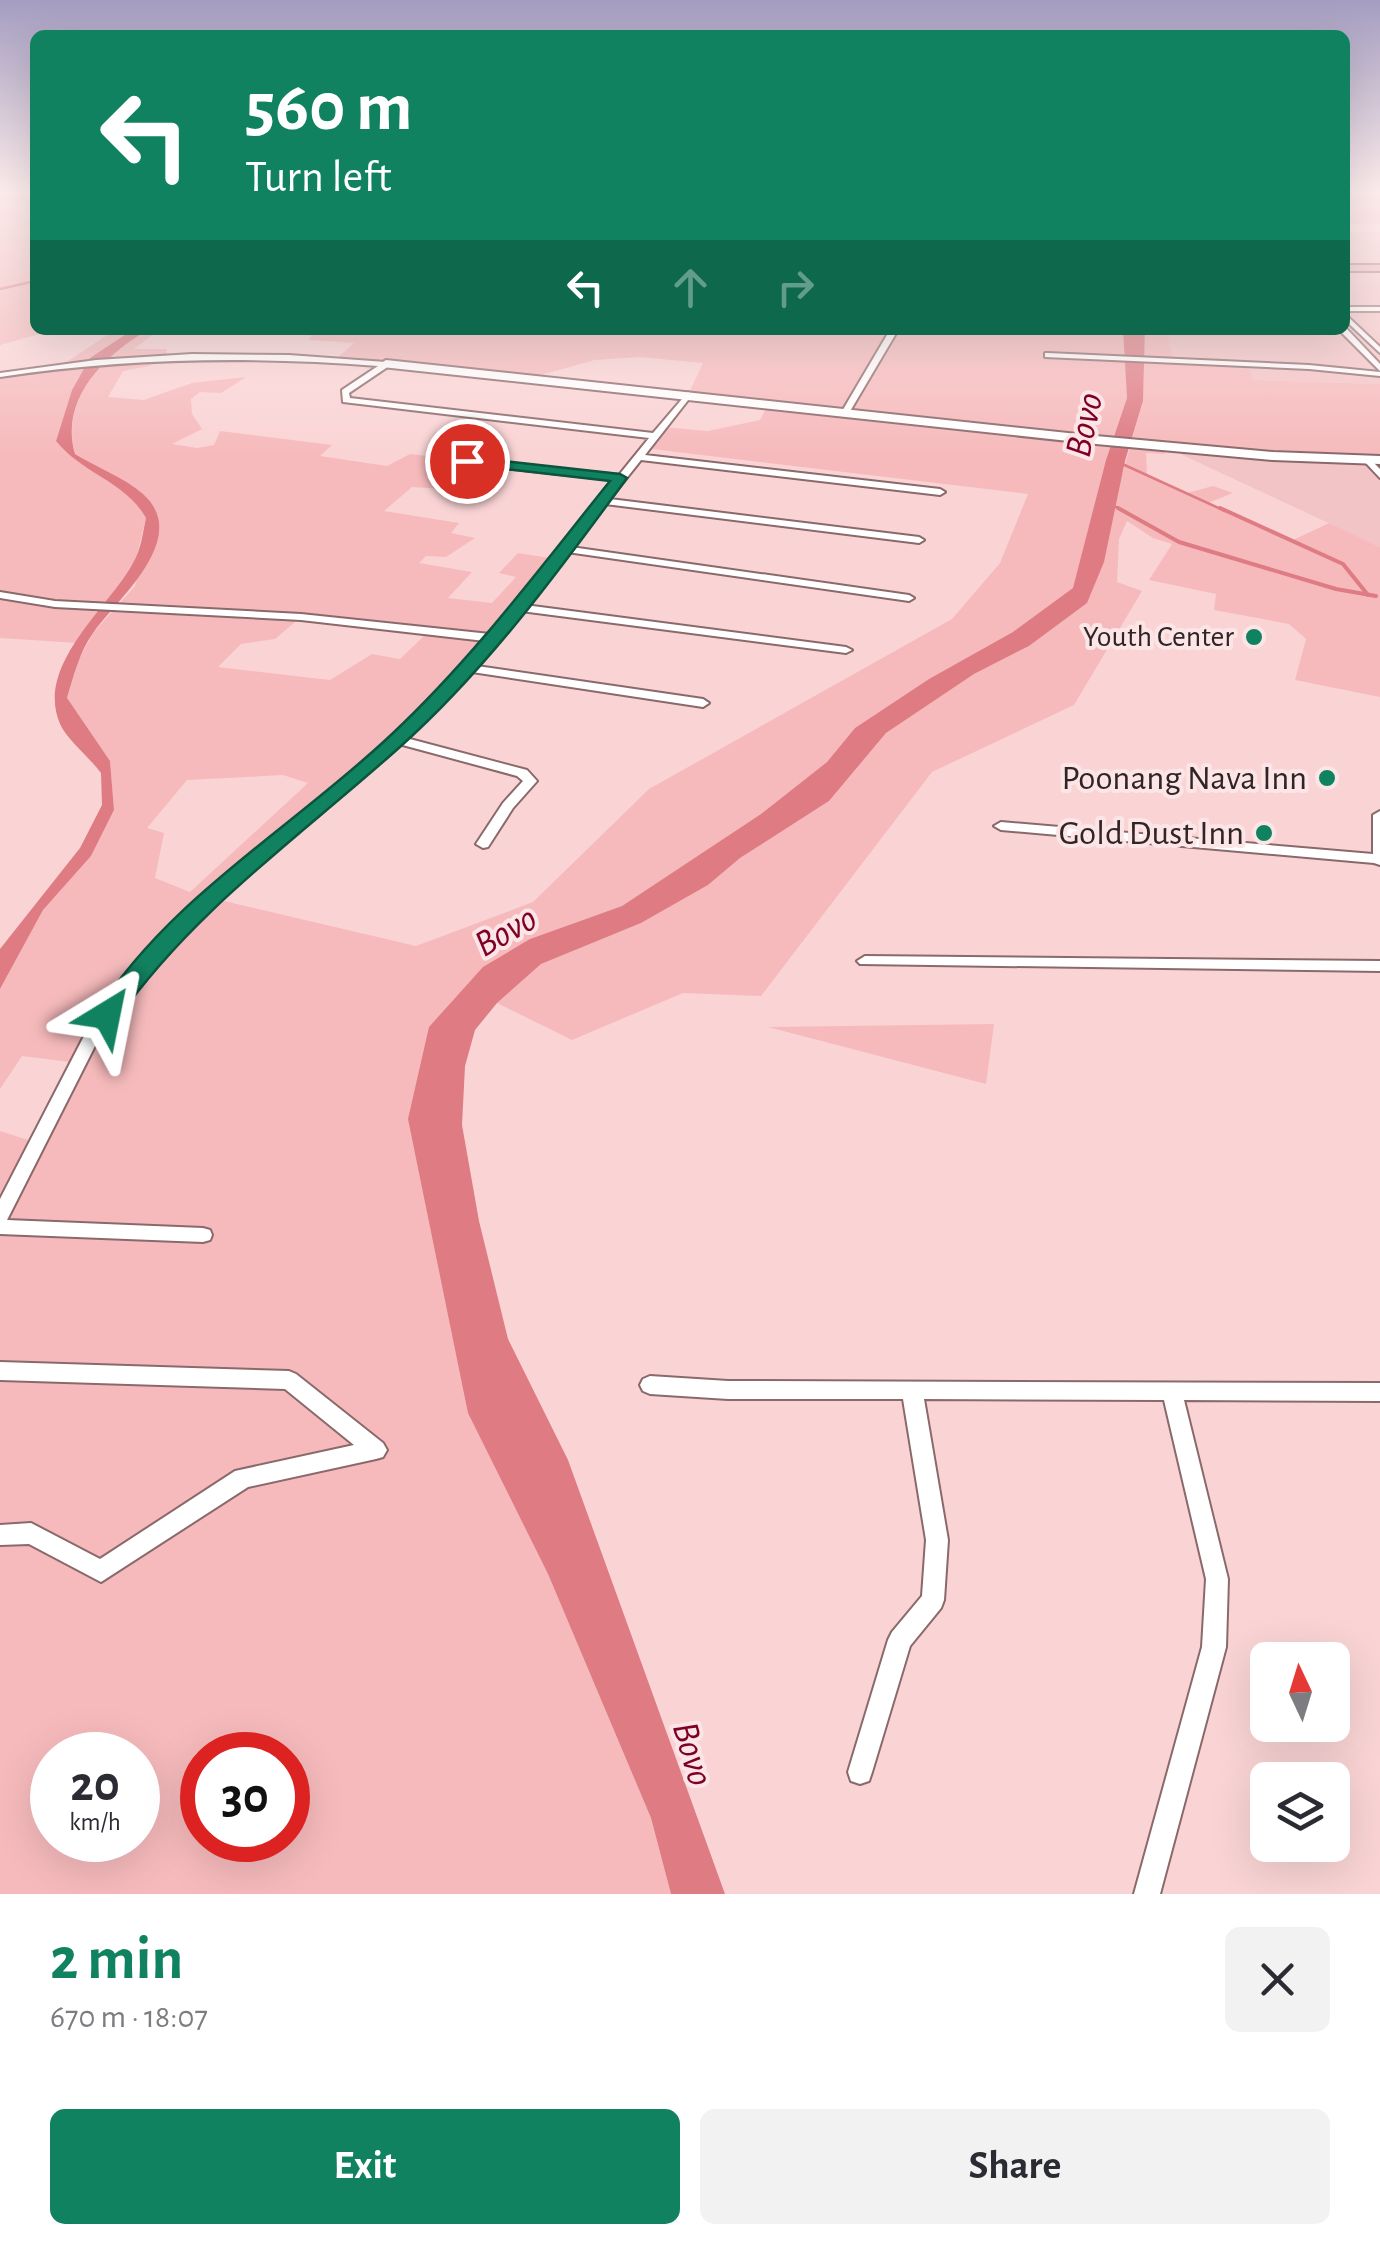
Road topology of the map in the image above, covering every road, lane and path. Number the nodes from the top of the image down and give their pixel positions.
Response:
1 (1350, 309) edge
2 (1380, 309) edge
3 (1350, 321) edge
4 (891, 335) edge
5 (1347, 335) edge
6 (1380, 351) edge
7 (1048, 356) dead end
8 (386, 364) junction
9 (1380, 371) edge
10 (0, 375) edge
11 (688, 395) junction
12 (845, 414) junction
13 (655, 436) junction
14 (638, 457) junction
15 (1374, 460) edge
16 (467, 461) dead end
17 (1380, 475) edge
18 (620, 478) junction
19 (940, 492) dead end
20 (602, 501) junction
21 (920, 540) dead end
22 (564, 550) junction
23 (0, 595) edge
24 (909, 598) dead end
25 (516, 607) junction
26 (492, 638) junction
27 (846, 650) dead end
28 (469, 668) junction
29 (703, 703) dead end
30 (396, 740) junction
31 (1380, 815) edge
32 (1001, 826) dead end
33 (483, 844) dead end
34 (1380, 860) edge
35 (866, 961) dead end
36 (1380, 966) edge
37 (0, 1217) edge
38 (0, 1227) edge
39 (203, 1234) dead end
40 (0, 1371) edge
41 (650, 1385) dead end
42 (912, 1390) junction
43 (1172, 1392) junction
44 (1380, 1392) edge
45 (0, 1534) edge
46 (860, 1772) dead end
47 (1147, 1894) edge

1 - 2 street
3 - 6 street
4 - 12 street
5 - 9 street
7 - 9 street
8 - 10 street
8 - 11 street
8 - 13 street
11 - 12 street
11 - 13 street
12 - 15 street
13 - 14 street
14 - 18 street
14 - 19 street
15 - 17 street
16 - 18 street
18 - 20 street
20 - 21 street
20 - 22 street
22 - 24 street
22 - 25 street
23 - 26 street
25 - 26 street
25 - 27 street
26 - 28 street
28 - 29 street
28 - 30 street
30 - 33 street
30 - 37 street
31 - 34 street
32 - 34 street
35 - 36 street
38 - 39 street
40 - 45 street
41 - 42 street
42 - 43 street
42 - 46 street
43 - 44 street
43 - 47 street

